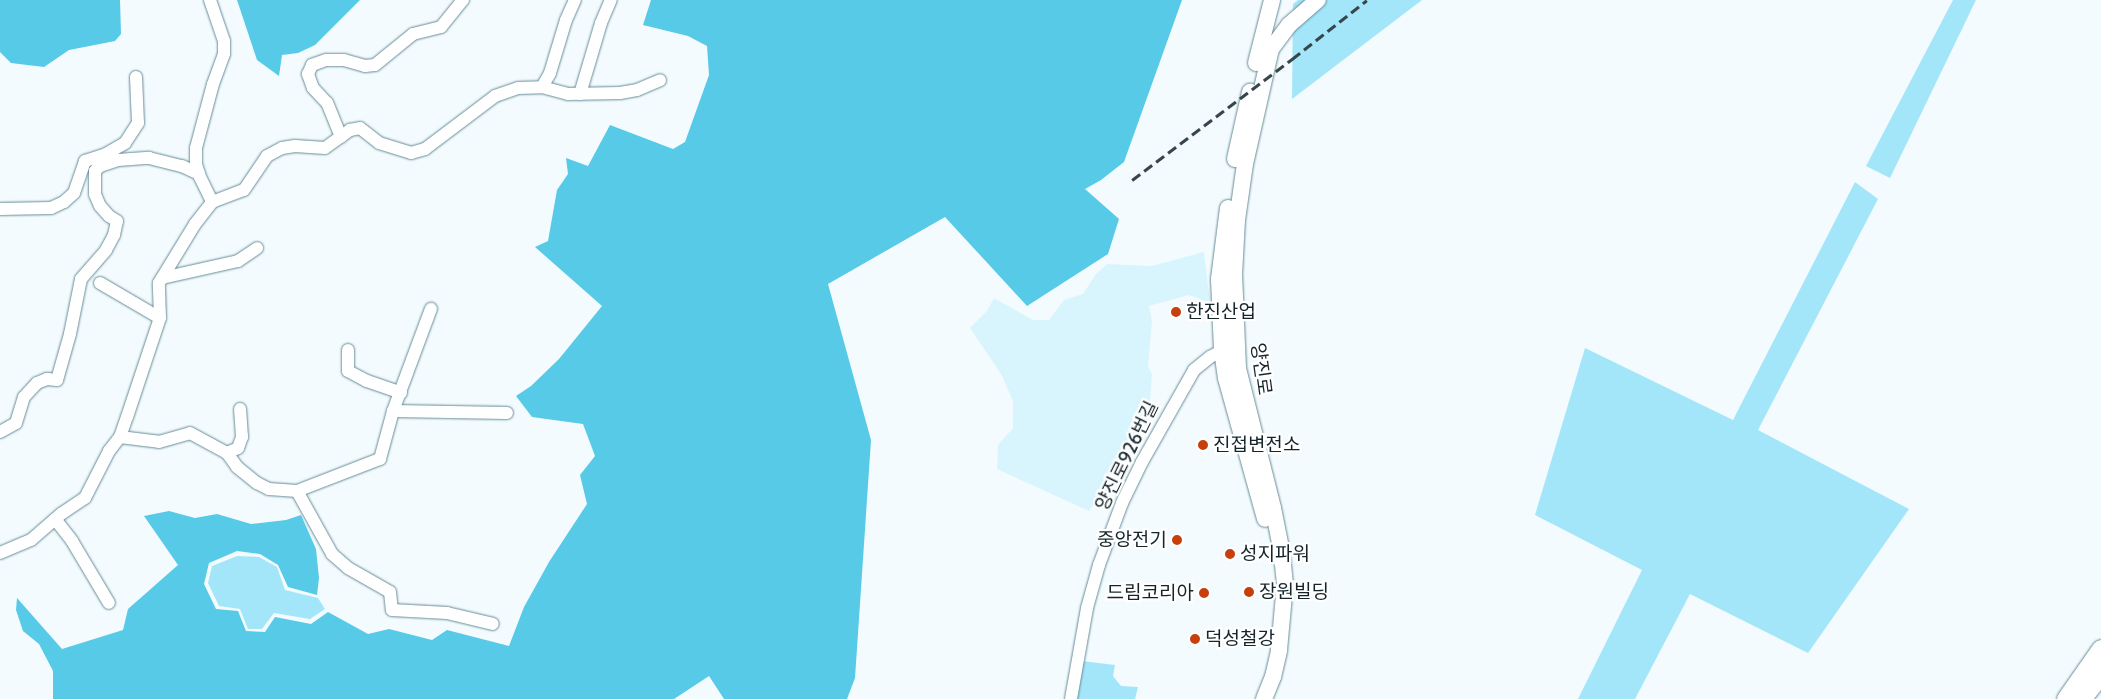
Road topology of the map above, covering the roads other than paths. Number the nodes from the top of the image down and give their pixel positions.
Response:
1 (210, 0) edge
2 (463, 0) edge
3 (575, 0) edge
4 (611, 0) edge
5 (1272, 0) edge
6 (1306, 0) edge
7 (1318, 0) edge
8 (1262, 40) junction
9 (136, 77) dead end
10 (660, 80) dead end
11 (542, 86) junction
12 (580, 94) junction
13 (341, 137) junction
14 (199, 174) junction
15 (212, 202) junction
16 (0, 209) edge
17 (257, 248) dead end
18 (162, 278) junction
19 (100, 283) dead end
20 (431, 310) dead end
21 (160, 318) junction
22 (1229, 347) junction
23 (348, 350) dead end
24 (401, 393) junction
25 (240, 409) dead end
26 (393, 411) junction
27 (507, 413) dead end
28 (0, 432) edge
29 (120, 437) junction
30 (227, 453) junction
31 (297, 491) junction
32 (54, 520) junction
33 (0, 553) edge
34 (109, 603) dead end
35 (493, 624) dead end
36 (2101, 649) edge
37 (2101, 673) edge
38 (1071, 699) edge
39 (1254, 699) edge
40 (1264, 699) edge
41 (2066, 699) edge
42 (2081, 699) edge

1 - 14 street
2 - 13 street
3 - 11 street
4 - 12 street
5 - 8 main road, 양진로
6 - 8 main road
7 - 22 main road, 양진로
8 - 22 main road, 양진로
9 - 16 street
10 - 12 street
11 - 12 street
11 - 13 street
13 - 15 street
14 - 15 street
14 - 28 street
15 - 18 street
17 - 18 street
18 - 21 street
19 - 21 street
20 - 24 street
21 - 29 street
22 - 38 street, 양진로926번길
22 - 39 main road, 양진로
22 - 40 main road, 양진로
23 - 24 street
24 - 26 street
25 - 30 street
26 - 27 street
26 - 31 street
29 - 30 street
29 - 32 street
30 - 31 street
31 - 35 street
32 - 33 street
32 - 34 street
36 - 41 highway
37 - 42 highway

